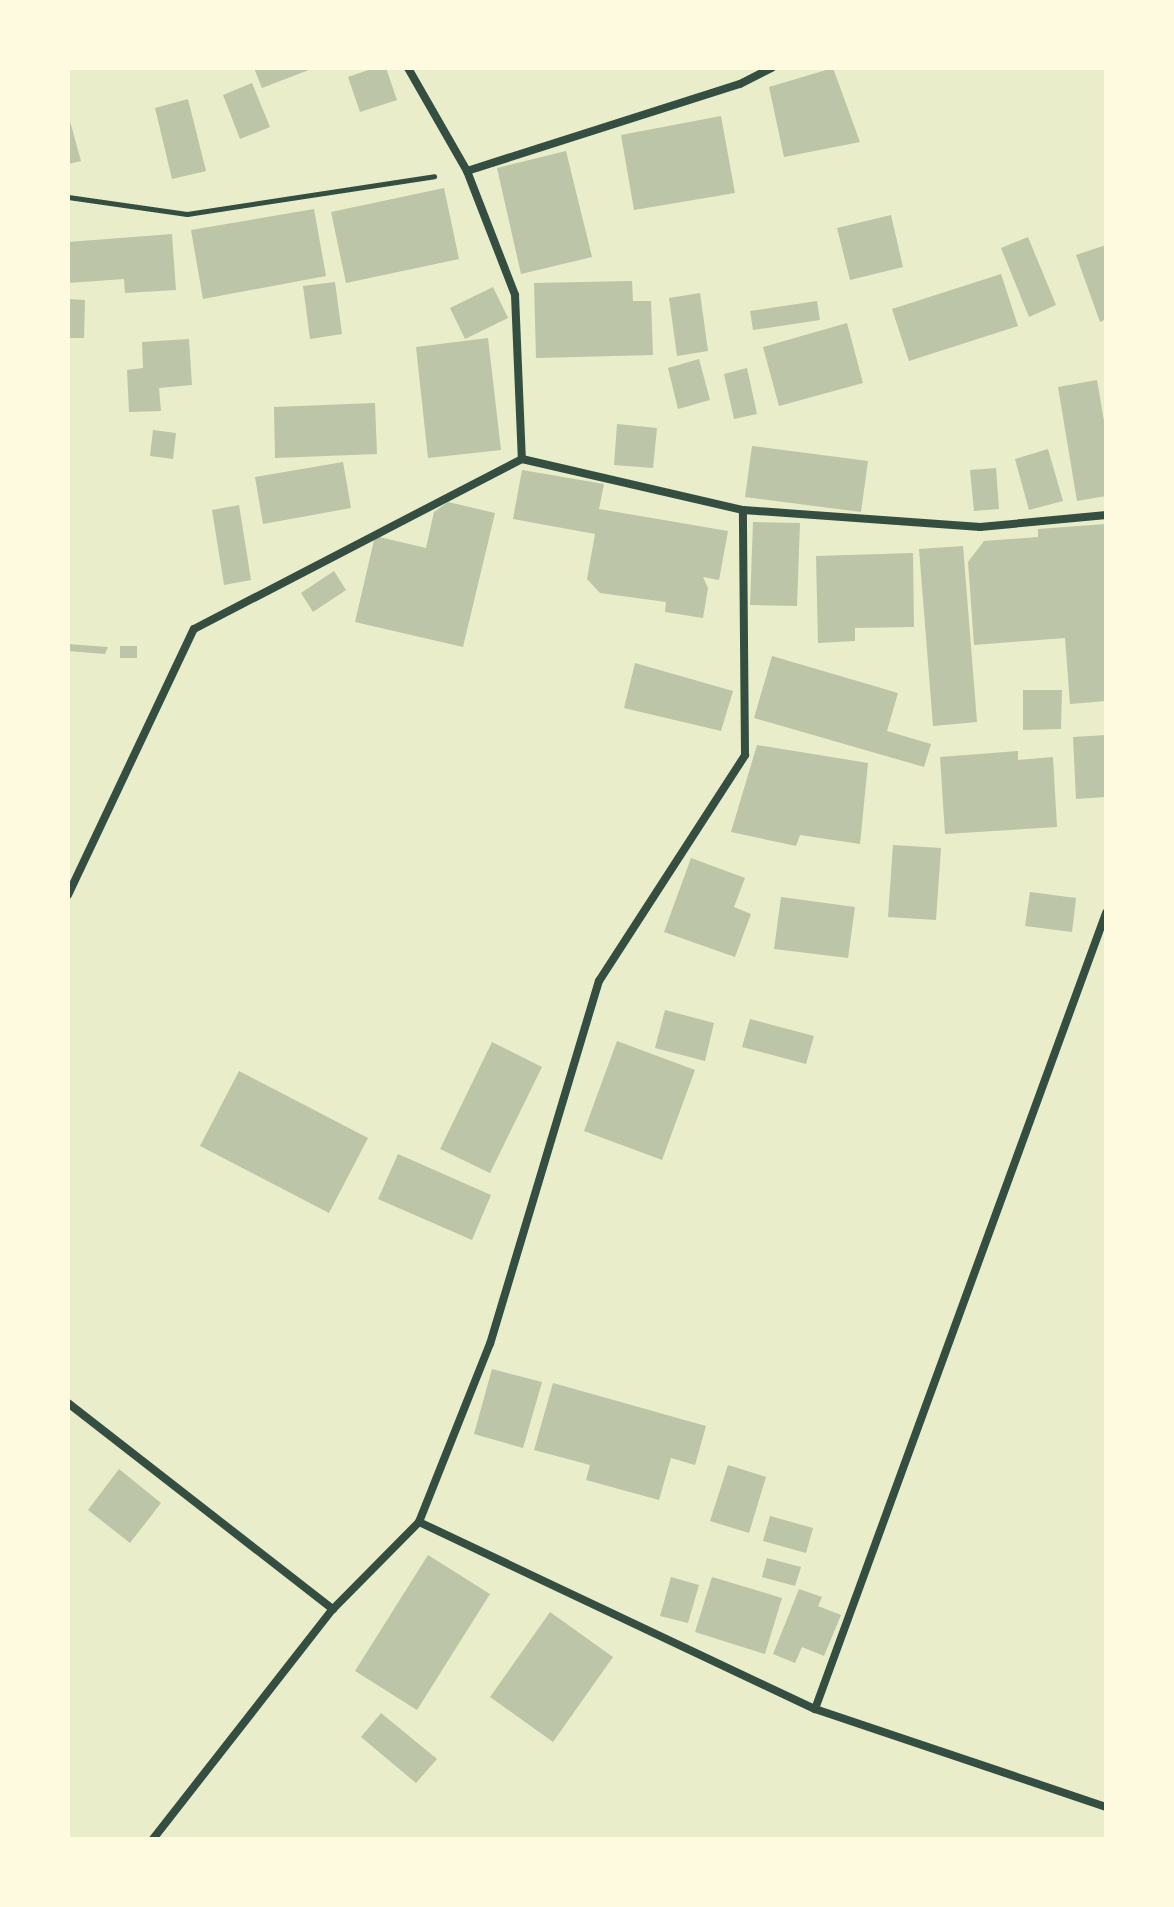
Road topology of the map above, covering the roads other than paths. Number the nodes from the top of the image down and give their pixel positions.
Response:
1 (408, 68) edge
2 (772, 68) edge
3 (467, 171) junction
4 (522, 459) junction
5 (743, 510) junction
6 (1106, 515) edge
7 (68, 895) edge
8 (1106, 913) edge
9 (68, 1403) edge
10 (419, 1522) junction
11 (333, 1609) junction
12 (815, 1709) junction
13 (1106, 1807) edge
14 (153, 1839) edge

1 - 3 street
2 - 3 street
3 - 4 street
4 - 5 street
4 - 7 street
5 - 6 street
5 - 10 street
8 - 12 street
9 - 11 street
10 - 11 street
10 - 12 street
11 - 14 street
12 - 13 street

